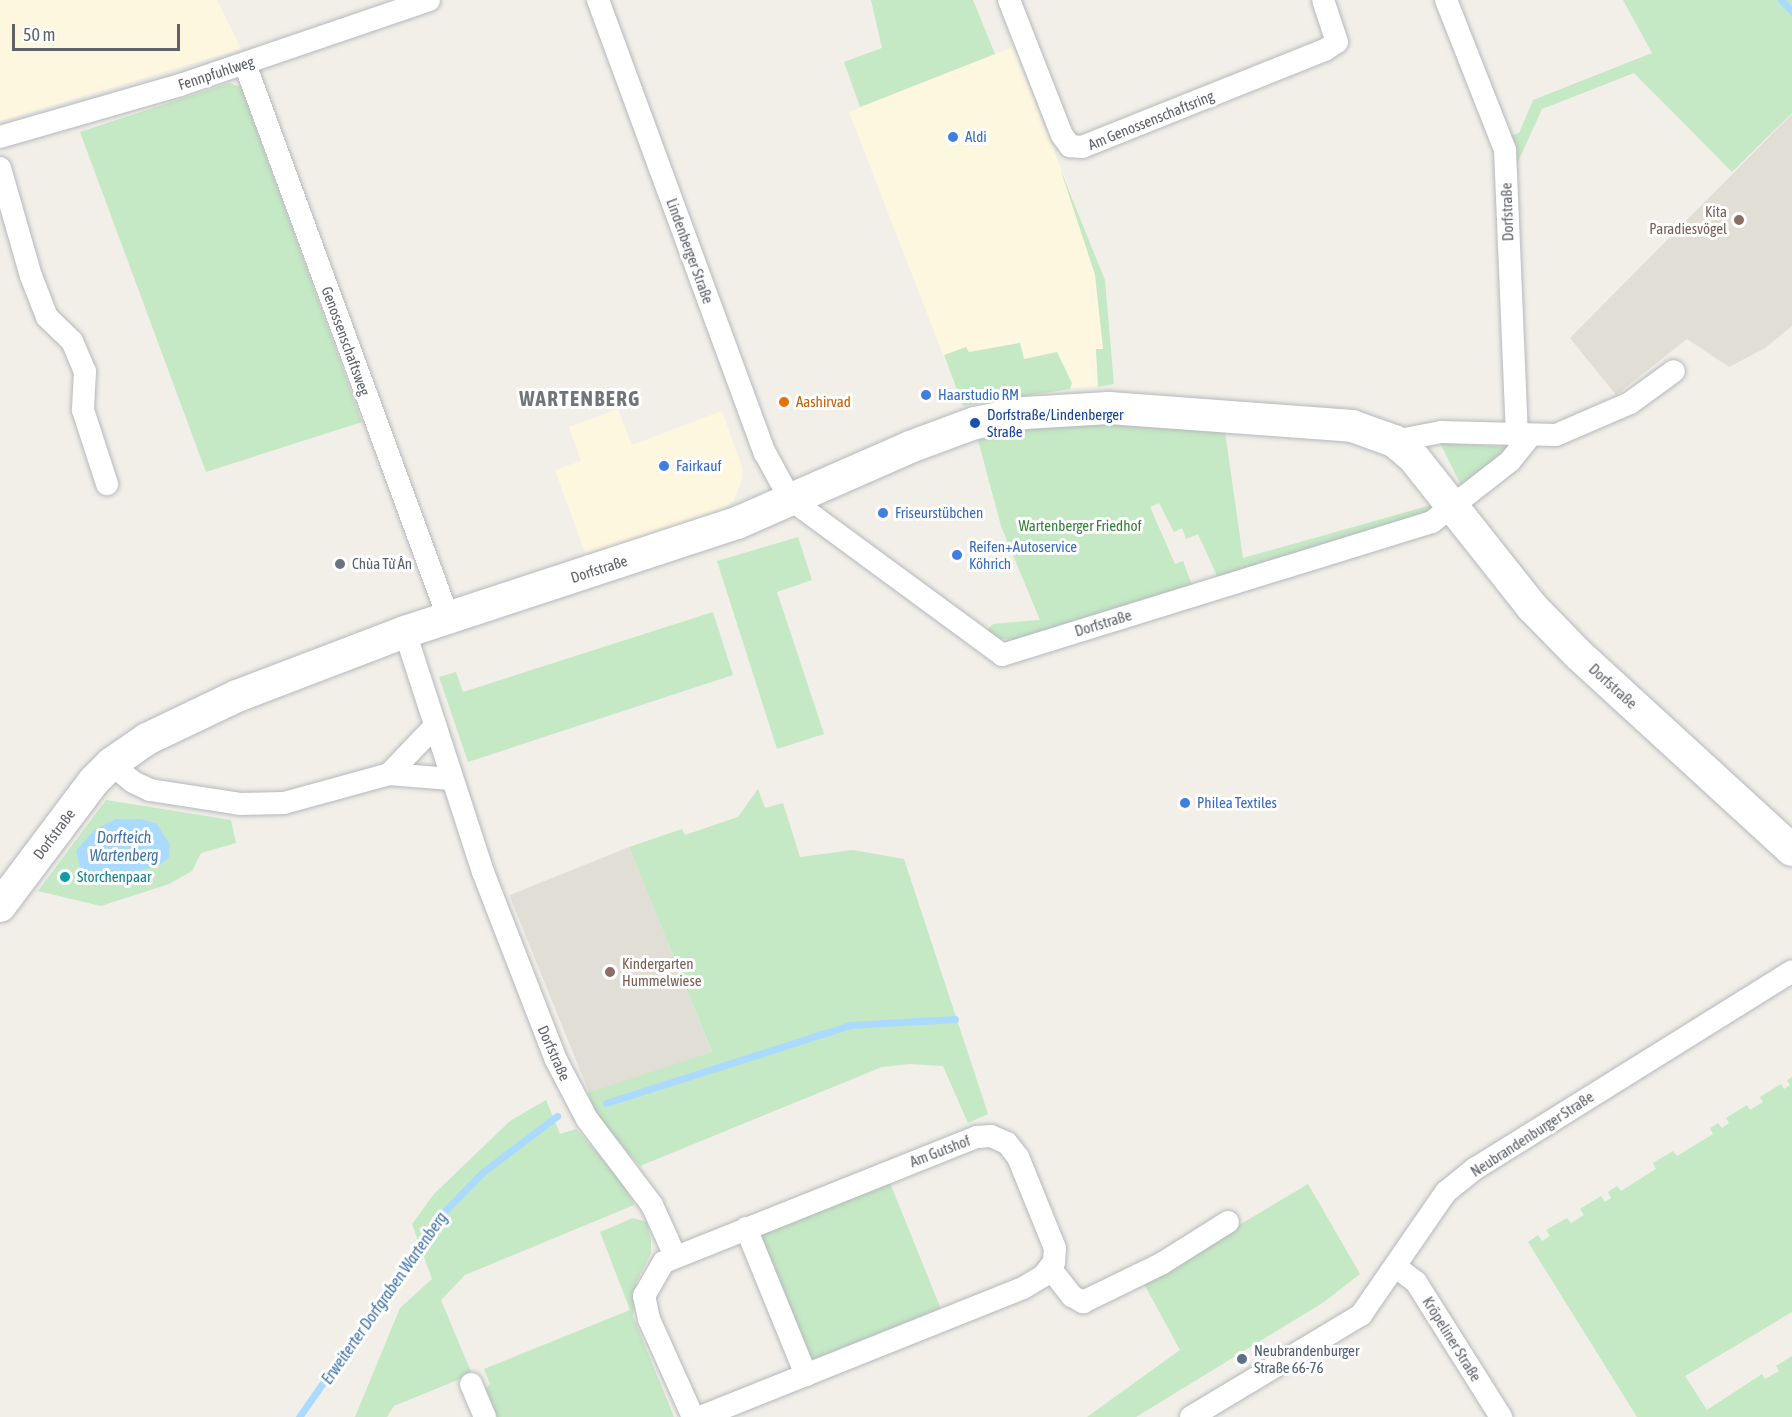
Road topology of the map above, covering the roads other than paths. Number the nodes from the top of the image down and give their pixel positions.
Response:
1 (429, 0) edge
2 (598, 0) edge
3 (1009, 0) edge
4 (1323, 0) edge
5 (1446, 0) edge
6 (245, 64) junction
7 (0, 137) edge
8 (0, 168) edge
9 (1674, 371) dead end
10 (1524, 435) junction
11 (1394, 441) junction
12 (107, 484) dead end
13 (790, 499) junction
14 (1442, 514) junction
15 (448, 617) junction
16 (405, 632) junction
17 (435, 726) junction
18 (111, 764) junction
19 (389, 774) junction
20 (451, 778) junction
21 (1792, 850) edge
22 (0, 906) edge
23 (1792, 971) edge
24 (1228, 1222) dead end
25 (746, 1228) junction
26 (675, 1256) junction
27 (1396, 1267) junction
28 (1050, 1268) junction
29 (806, 1375) junction
30 (471, 1384) dead end
31 (485, 1417) edge
32 (693, 1417) edge
33 (700, 1417) edge
34 (1191, 1417) edge
35 (1501, 1417) edge

1 - 6 street, Fennpfuhlweg
2 - 13 street, Lindenberger Straße
3 - 4 street, Am Genossenschaftsring
5 - 10 street, Dorfstraße
6 - 7 street, Fennpfuhlweg
6 - 15 street, Genossenschaftsweg
8 - 12 street
9 - 10 street
10 - 11 street
10 - 14 street, Dorfstraße
11 - 13 main road, Dorfstraße
11 - 14 main road, Dorfstraße
13 - 14 street, Dorfstraße
13 - 15 main road, Dorfstraße
14 - 21 main road, Dorfstraße
15 - 16 main road, Dorfstraße
16 - 17 street, Dorfstraße
16 - 18 main road, Dorfstraße
17 - 19 street
17 - 20 street, Dorfstraße
18 - 19 street
18 - 22 main road, Dorfstraße
19 - 20 street
20 - 26 street, Dorfstraße
23 - 27 street, Neubrandenburger Straße
24 - 28 street
25 - 26 street, Am Gutshof
25 - 28 street, Am Gutshof
25 - 29 street
26 - 32 street, Am Gutshof
27 - 34 street, Neubrandenburger Straße
27 - 35 street, Kröpeliner Straße
28 - 29 street
29 - 33 street
30 - 31 street

